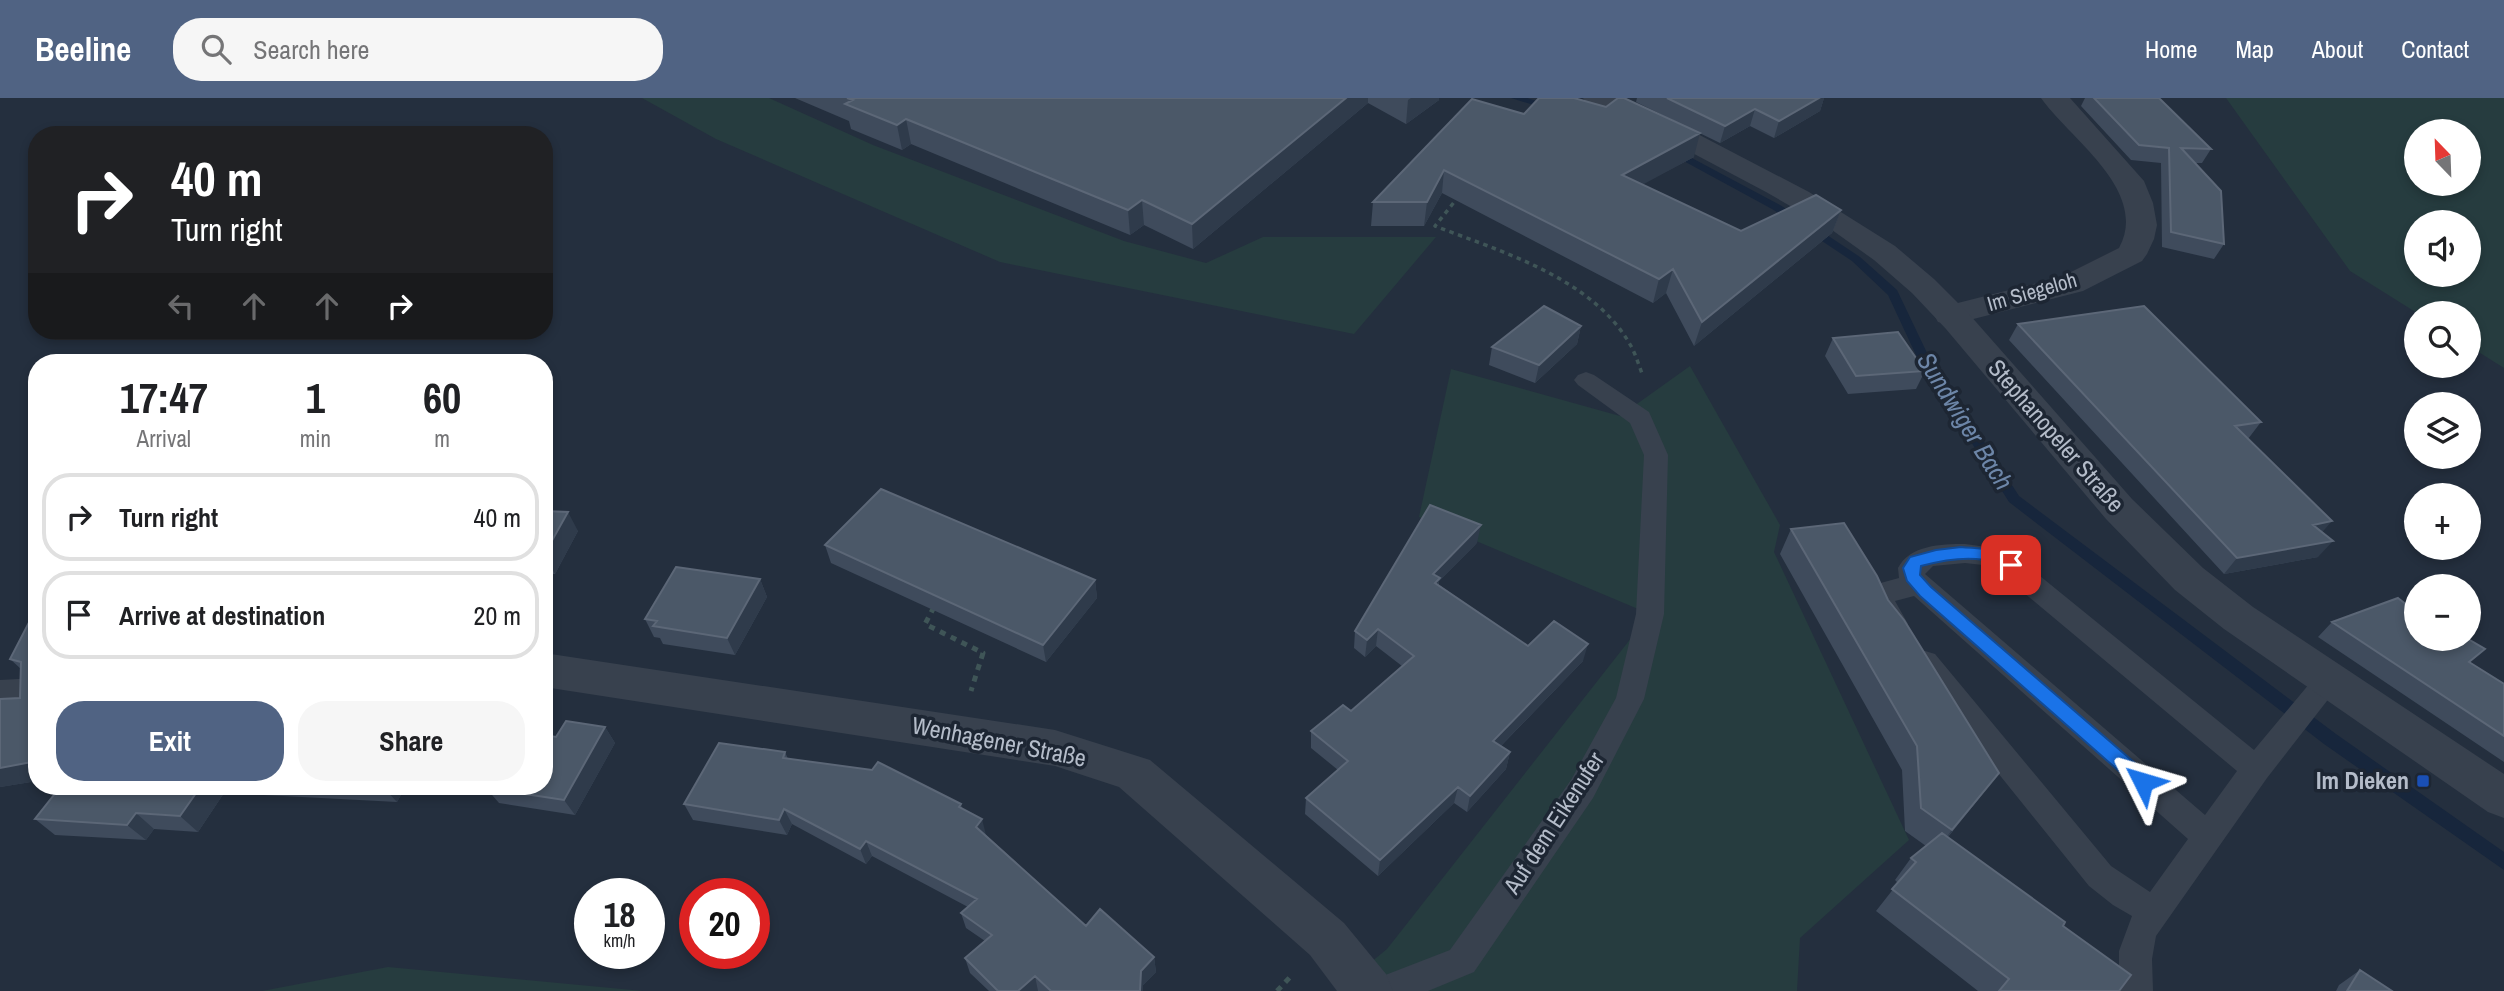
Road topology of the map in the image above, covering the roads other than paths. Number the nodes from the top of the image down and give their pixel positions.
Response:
1 (1597, 98) edge
2 (2055, 98) edge
3 (1950, 315) junction
4 (1586, 380) dead end
5 (1920, 585) junction
6 (553, 671) edge
7 (2320, 690) junction
8 (28, 695) edge
9 (0, 696) edge
10 (2256, 769) junction
11 (2504, 798) edge
12 (2207, 835) junction
13 (2154, 911) junction
14 (1368, 991) edge
15 (1387, 991) edge
16 (2136, 991) edge

1 - 3 street, Stephanopeler Straße
2 - 3 street, Im Siegeloh
3 - 7 street, Stephanopeler Straße
4 - 15 lane, Auf dem Eikenufer
5 - 10 lane
5 - 12 lane
5 - 13 lane
6 - 14 street, Wenhagener Straße
7 - 10 lane
7 - 11 street, Stephanopeler Straße
8 - 9 street
10 - 12 lane
12 - 13 lane
13 - 16 lane

